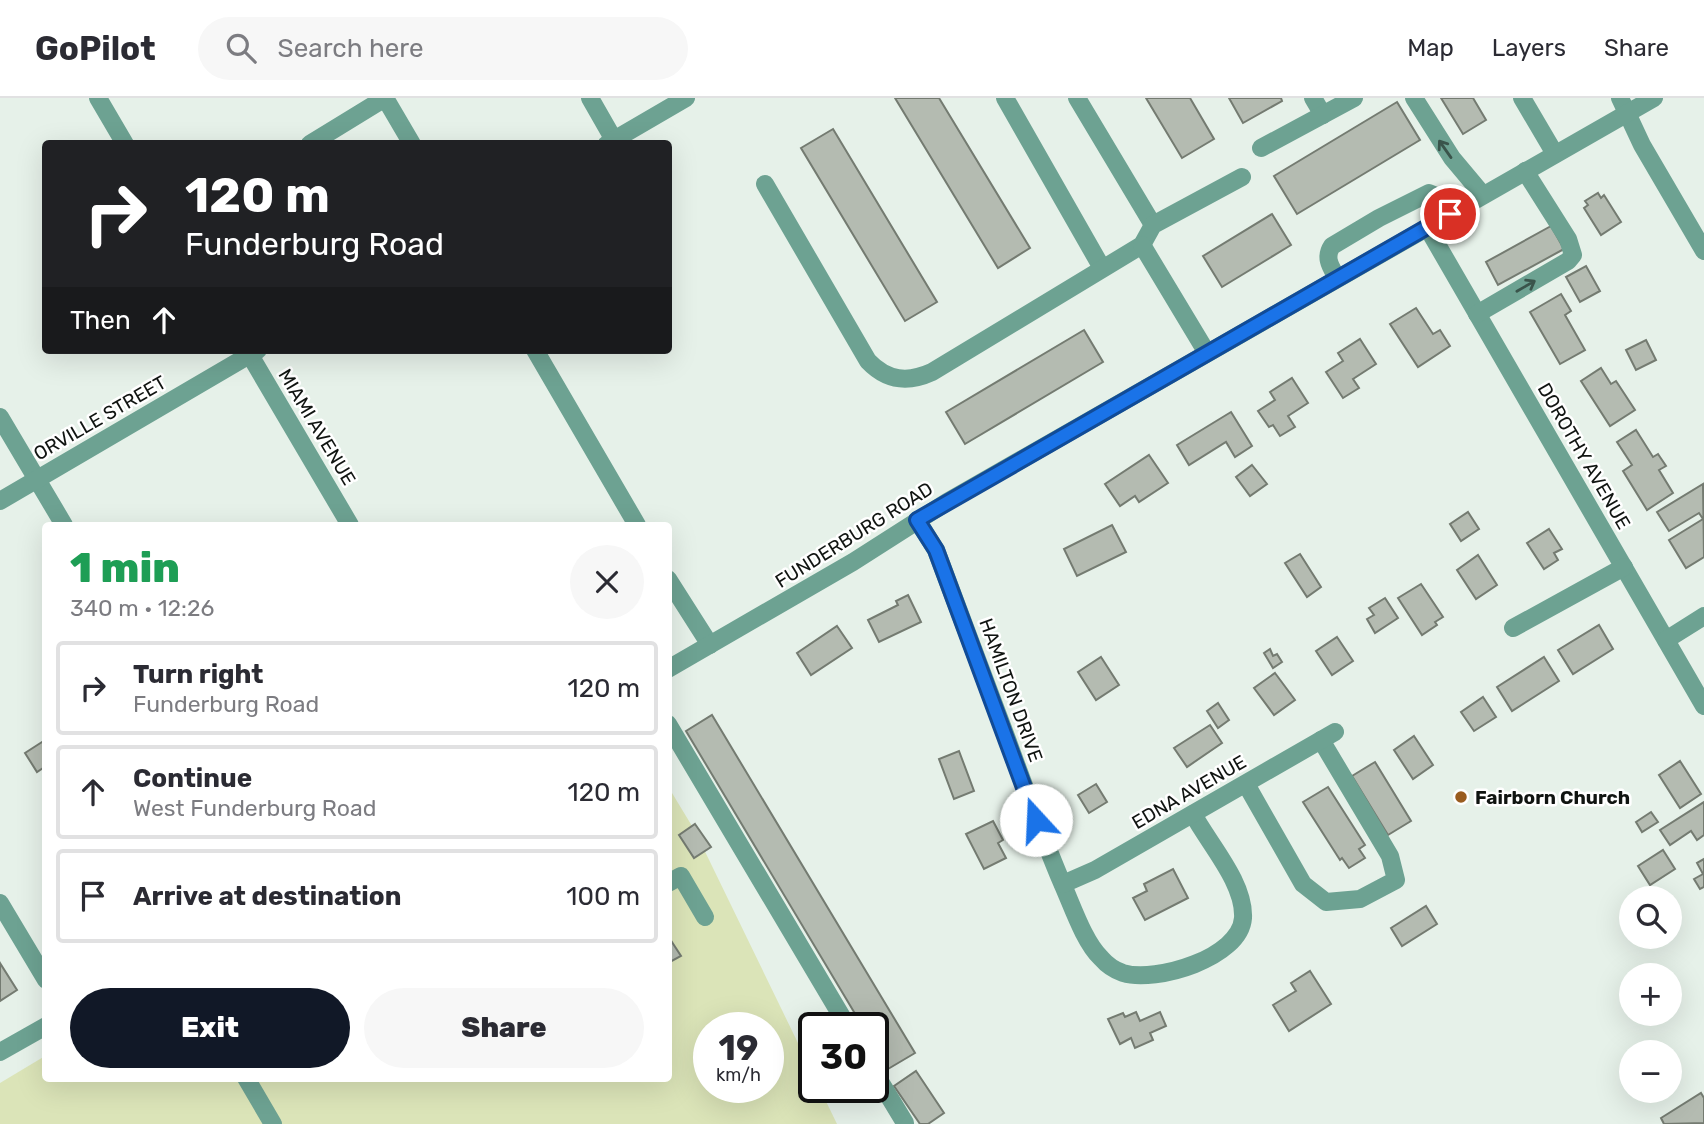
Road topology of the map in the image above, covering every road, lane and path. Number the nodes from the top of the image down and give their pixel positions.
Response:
1 (99, 98) edge
2 (385, 98) edge
3 (590, 98) edge
4 (686, 98) edge
5 (1005, 98) edge
6 (1077, 98) edge
7 (1313, 98) edge
8 (1354, 98) edge
9 (1414, 98) edge
10 (1522, 98) edge
11 (1654, 98) edge
12 (1624, 106) edge
13 (1323, 115) junction
14 (123, 140) edge
15 (317, 140) edge
16 (410, 140) edge
17 (609, 140) edge
18 (613, 140) edge
19 (1261, 148) dead end
20 (1555, 155) junction
21 (1525, 171) junction
22 (1242, 177) dead end
23 (765, 184) dead end
24 (1483, 195) junction
25 (1450, 214) junction
26 (1153, 225) junction
27 (1427, 227) junction
28 (1142, 244) junction
29 (1704, 251) edge
30 (1102, 268) junction
31 (1337, 278) junction
32 (1477, 314) junction
33 (1207, 353) junction
34 (249, 354) edge
35 (253, 354) edge
36 (537, 354) edge
37 (0, 417) edge
38 (37, 480) junction
39 (0, 501) edge
40 (917, 520) junction
41 (62, 522) edge
42 (348, 522) edge
43 (635, 522) edge
44 (1624, 567) junction
45 (672, 585) edge
46 (1704, 616) edge
47 (1513, 628) dead end
48 (1666, 640) junction
49 (710, 645) junction
50 (672, 667) edge
51 (1704, 706) edge
52 (672, 731) edge
53 (1245, 784) junction
54 (1193, 814) junction
55 (672, 881) edge
56 (1063, 884) junction
57 (0, 903) edge
58 (705, 917) dead end
59 (42, 973) edge
60 (839, 1012) edge
61 (42, 1028) edge
62 (0, 1052) edge
63 (248, 1082) edge
64 (889, 1096) edge
65 (905, 1123) edge
66 (273, 1124) edge

1 - 14 street
2 - 15 street
2 - 16 street
3 - 17 street
4 - 18 street
5 - 30 street
6 - 26 street
7 - 13 street
8 - 13 street
24 -> 9 street
10 - 20 street
11 - 12 street, FUNDERBURG ROAD
12 - 20 street, FUNDERBURG ROAD
12 - 29 street
13 - 19 street
20 - 21 street, FUNDERBURG ROAD
21 - 24 street, FUNDERBURG ROAD
32 -> 21 street
22 - 26 street
23 - 30 street
24 - 25 street, FUNDERBURG ROAD
25 - 27 street, FUNDERBURG ROAD
25 - 31 street
26 - 28 street
27 - 31 street, FUNDERBURG ROAD
27 - 32 street, DOROTHY AVENUE
28 - 30 street
28 - 33 street
31 - 33 street, FUNDERBURG ROAD
32 - 44 street, DOROTHY AVENUE
33 - 40 street, FUNDERBURG ROAD
34 - 38 street, ORVILLE STREET
35 - 42 street, MIAMI AVENUE
36 - 43 street
37 - 38 street
38 - 39 street, ORVILLE STREET
38 - 41 street
40 - 49 street, FUNDERBURG ROAD
40 - 56 street, HAMILTON DRIVE
44 - 47 street
44 - 48 street, DOROTHY AVENUE
45 - 49 street
46 - 48 street
48 - 51 street, DOROTHY AVENUE
49 - 50 street, FUNDERBURG ROAD
52 - 60 street
53 - 53 street, EDNA AVENUE
53 - 54 street, EDNA AVENUE
54 - 56 street, EDNA AVENUE
54 - 56 street, HAMILTON DRIVE
55 - 58 street
57 - 59 street
61 - 62 street
63 - 66 street
64 - 65 street

